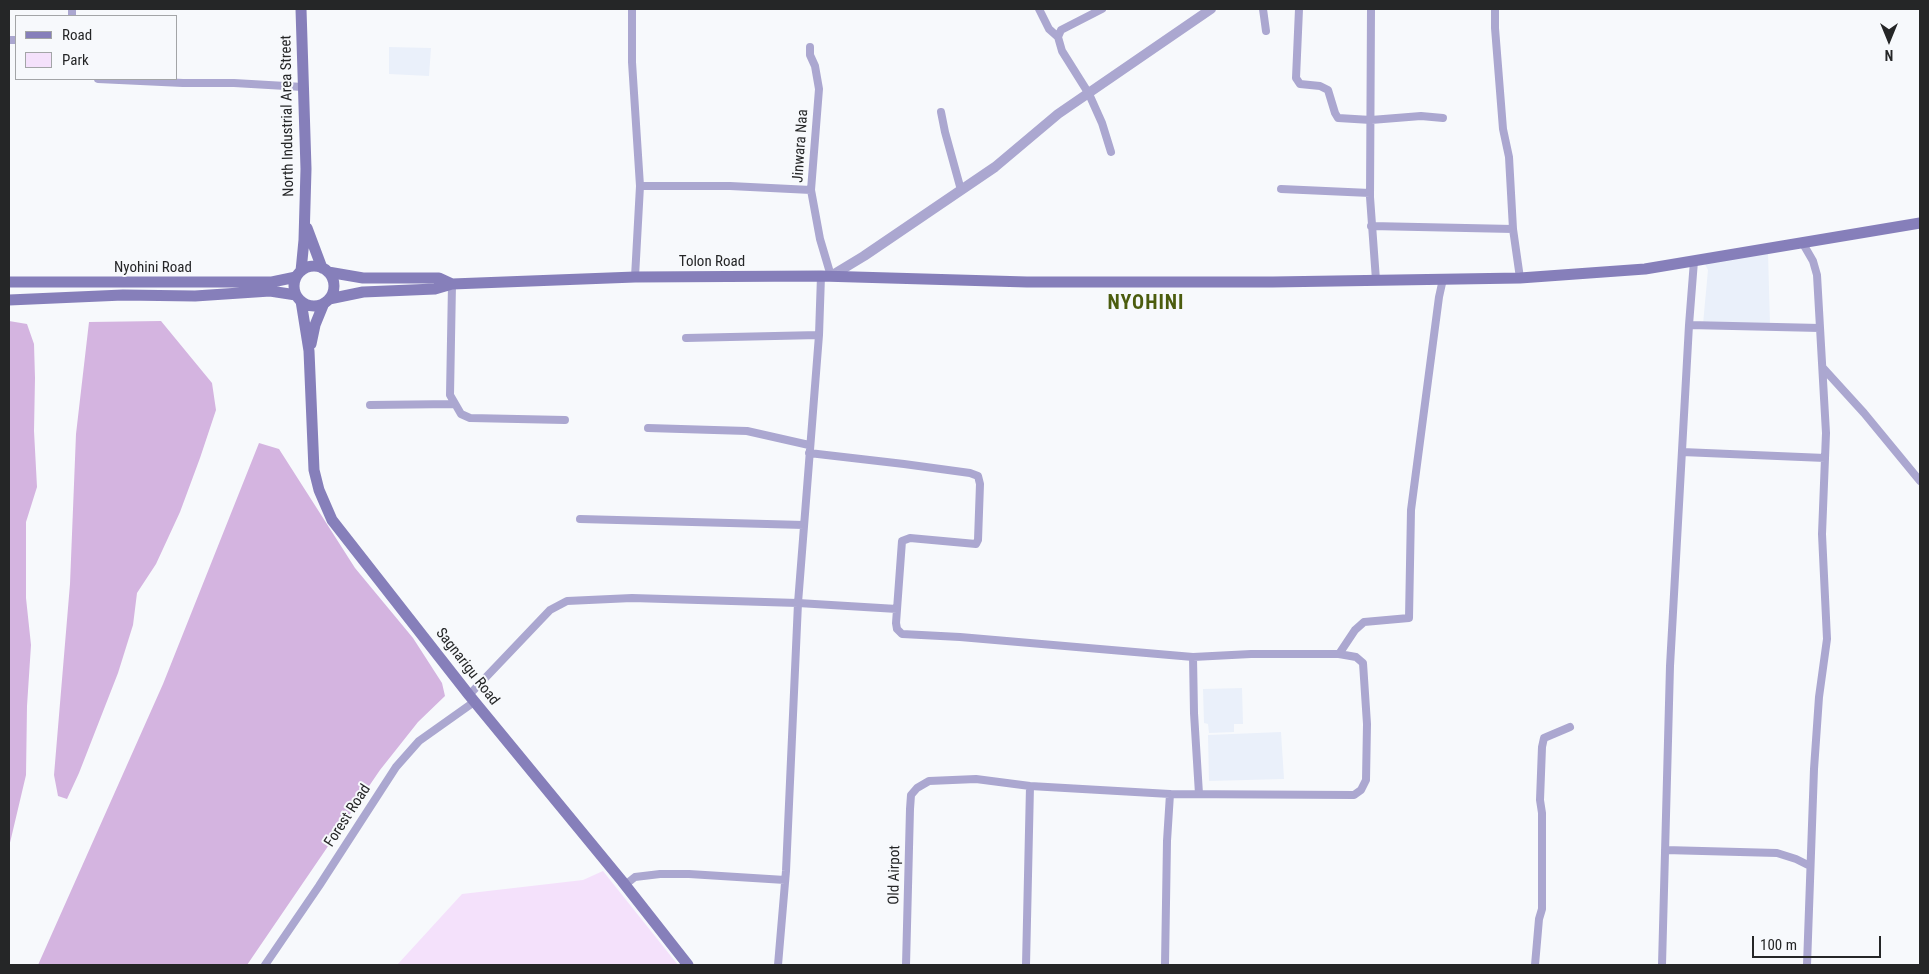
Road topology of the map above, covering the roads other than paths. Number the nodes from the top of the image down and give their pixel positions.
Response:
1 (301, 9) edge
2 (632, 9) edge
3 (1038, 9) edge
4 (1102, 9) edge
5 (1211, 9) edge
6 (1264, 9) edge
7 (1299, 9) edge
8 (1371, 9) edge
9 (1495, 9) edge
10 (1266, 31) dead end
11 (1058, 37) junction
12 (810, 47) dead end
13 (119, 80) edge
14 (303, 87) junction
15 (1089, 94) junction
16 (941, 112) dead end
17 (1443, 118) dead end
18 (1371, 120) junction
19 (1111, 152) dead end
20 (640, 186) junction
21 (1281, 189) dead end
22 (812, 190) junction
23 (962, 190) junction
24 (1370, 193) junction
25 (304, 222) junction
26 (1920, 223) edge
27 (1371, 226) junction
28 (1513, 229) junction
29 (1802, 242) junction
30 (1694, 261) junction
31 (325, 270) junction
32 (299, 274) junction
33 (826, 276) junction
34 (634, 277) junction
35 (1520, 278) junction
36 (1444, 279) junction
37 (1376, 280) junction
38 (9, 282) edge
39 (452, 284) junction
40 (299, 298) junction
41 (9, 300) edge
42 (326, 301) junction
43 (1689, 325) junction
44 (1820, 328) junction
45 (818, 335) junction
46 (686, 338) dead end
47 (309, 351) junction
48 (1823, 368) junction
49 (454, 404) junction
50 (370, 405) dead end
51 (565, 420) dead end
52 (648, 428) dead end
53 (809, 449) junction
54 (1682, 452) junction
55 (1825, 458) junction
56 (1920, 481) edge
57 (580, 518) dead end
58 (804, 525) junction
59 (798, 603) junction
60 (897, 609) junction
61 (1339, 654) junction
62 (1193, 657) junction
63 (472, 698) junction
64 (1570, 727) dead end
65 (1030, 786) junction
66 (1170, 794) junction
67 (1199, 794) junction
68 (1665, 850) junction
69 (1810, 866) junction
70 (785, 880) junction
71 (625, 885) junction
72 (265, 965) edge
73 (688, 965) edge
74 (778, 965) edge
75 (906, 965) edge
76 (1026, 965) edge
77 (1165, 965) edge
78 (1535, 965) edge
79 (1662, 965) edge
80 (1807, 965) edge

1 - 14 main road, North Industrial Area Street
2 - 20 street
3 - 11 street
4 - 11 street
5 - 15 street
6 - 10 street
7 - 18 street
8 - 18 street
9 - 28 street
11 - 15 street
12 - 22 street, Jinwara Naa
13 - 14 street
14 - 25 main road, North Industrial Area Street
15 - 19 street
15 - 23 street
16 - 23 street
17 - 18 street
18 - 24 street
20 - 22 street
20 - 34 street
21 - 24 street
22 - 33 street, Jinwara Naa
23 - 33 street
24 - 27 street
25 - 31 main road, North Industrial Area Street
25 - 32 main road, North Industrial Area Street
26 - 29 main road, Tolon Road
27 - 28 street
27 - 37 street
28 - 35 street
29 - 30 main road, Tolon Road
29 - 44 street
30 - 35 main road, Tolon Road
30 - 43 street
31 - 32 main road
31 - 39 main road
31 - 42 main road
32 - 38 main road, Nyohini Road
32 - 40 main road
33 - 34 main road, Tolon Road
33 - 37 main road, Tolon Road
33 - 45 street, Jinwara Naa
34 - 39 main road, Tolon Road
35 - 36 main road, Tolon Road
36 - 37 main road, Tolon Road
36 - 61 street
39 - 42 main road
39 - 49 street
40 - 41 main road, Nyohini Road
40 - 42 main road
40 - 47 main road, Sagnarigu Road
42 - 47 main road, Sagnarigu Road
43 - 44 street
43 - 54 street
44 - 48 street
45 - 46 street
45 - 53 street, Jinwara Naa
47 - 63 main road, Sagnarigu Road
48 - 55 street
48 - 56 street
49 - 50 street
49 - 51 street
52 - 53 street
53 - 58 street, Jinwara Naa
53 - 60 street
54 - 55 street
54 - 68 street
55 - 69 street
57 - 58 street
58 - 59 street, Jinwara Naa
59 - 60 street, Forest Road
59 - 63 street, Forest Road
59 - 70 street, Jinwara Naa
60 - 62 street
61 - 62 street
61 - 67 street
62 - 67 street
63 - 71 main road, Sagnarigu Road
63 - 72 street, Forest Road
64 - 78 street
65 - 66 street
65 - 75 street, Old Airpot
65 - 76 street
66 - 67 street
66 - 77 street
68 - 69 street
68 - 79 street
69 - 80 street
70 - 71 street
70 - 74 street, Jinwara Naa
71 - 73 main road, Sagnarigu Road

